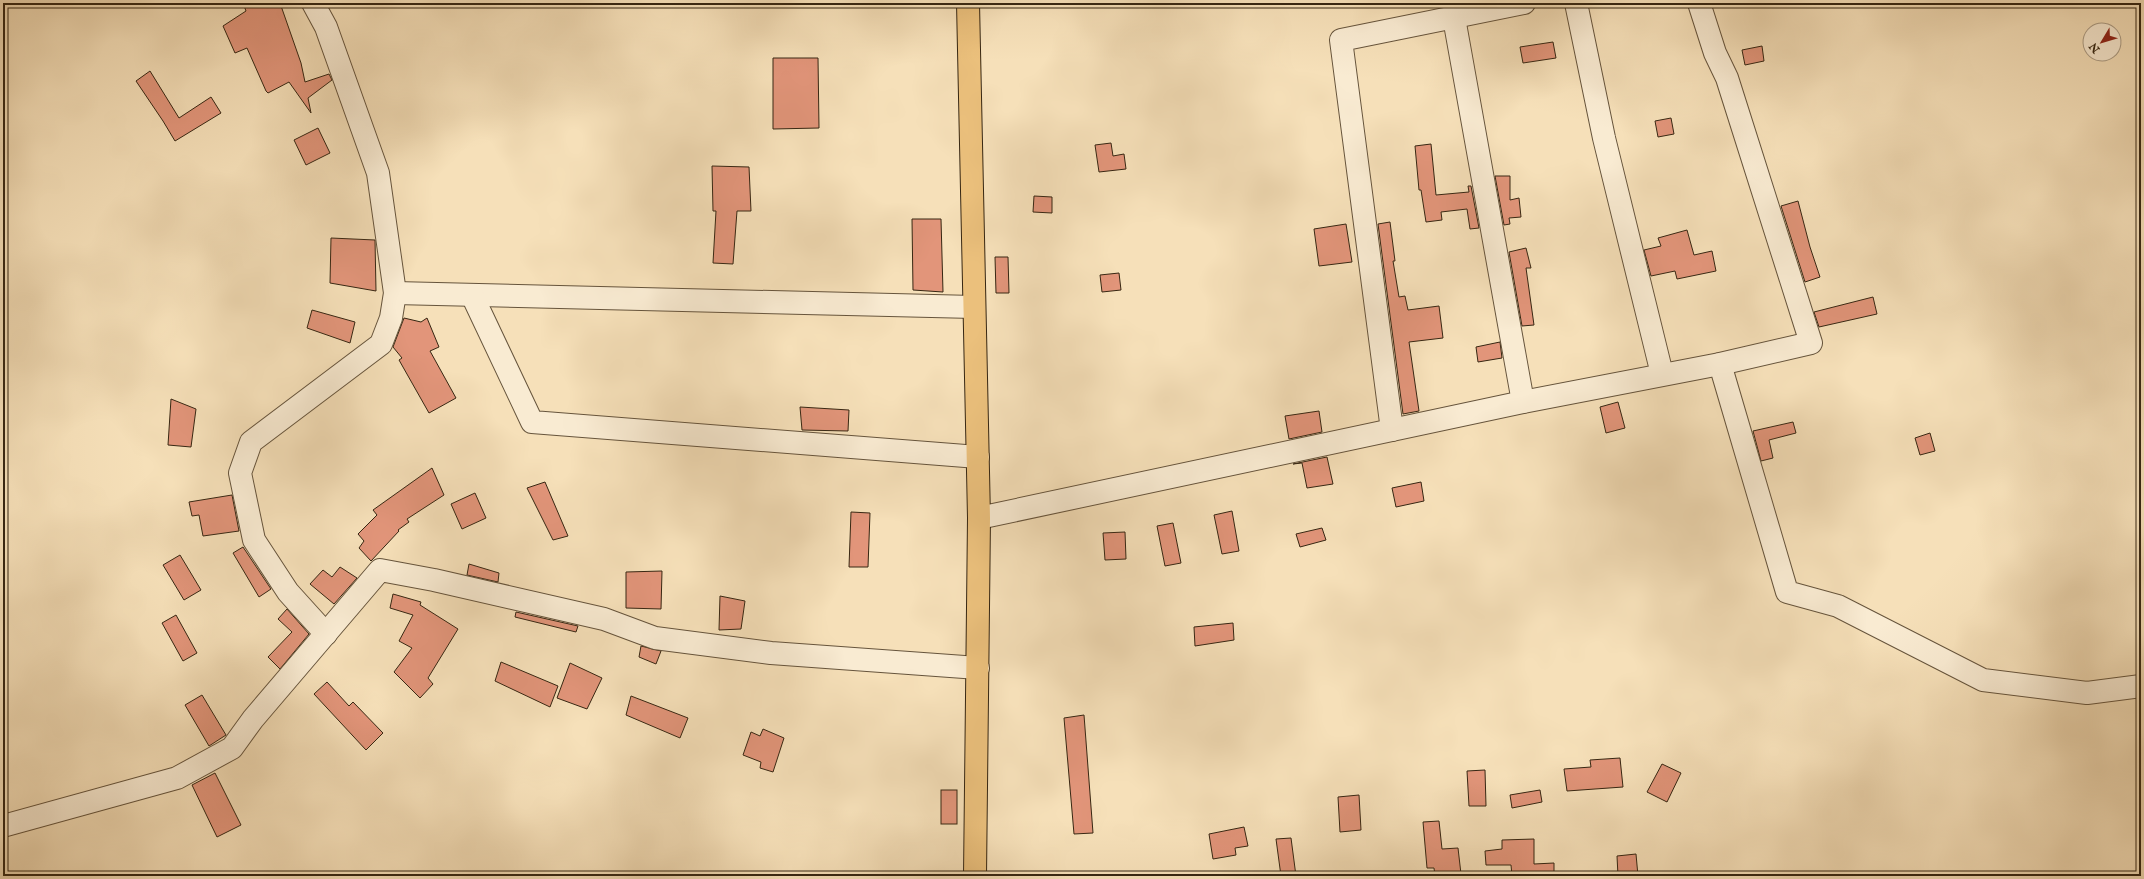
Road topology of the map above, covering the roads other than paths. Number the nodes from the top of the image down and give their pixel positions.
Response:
1 (313, 3) edge
2 (968, 3) edge
3 (1524, 3) edge
4 (1576, 3) edge
5 (1699, 3) edge
6 (1454, 18) junction
7 (395, 293) junction
8 (472, 295) junction
9 (974, 307) junction
10 (1720, 364) junction
11 (1662, 374) junction
12 (1523, 402) junction
13 (1392, 430) junction
14 (978, 457) junction
15 (979, 518) junction
16 (326, 634) junction
17 (978, 668) junction
18 (2141, 686) edge
19 (3, 826) edge
20 (975, 876) edge

1 - 7 street
2 - 9 main road
3 - 6 street
4 - 11 street
5 - 10 street
6 - 12 street
6 - 13 street
7 - 8 street
7 - 16 street
8 - 9 street
8 - 14 street
9 - 14 main road
10 - 11 street
10 - 18 street
11 - 12 street
12 - 13 street
13 - 15 street
14 - 15 main road
15 - 17 main road
16 - 17 street
16 - 19 street
17 - 20 main road

